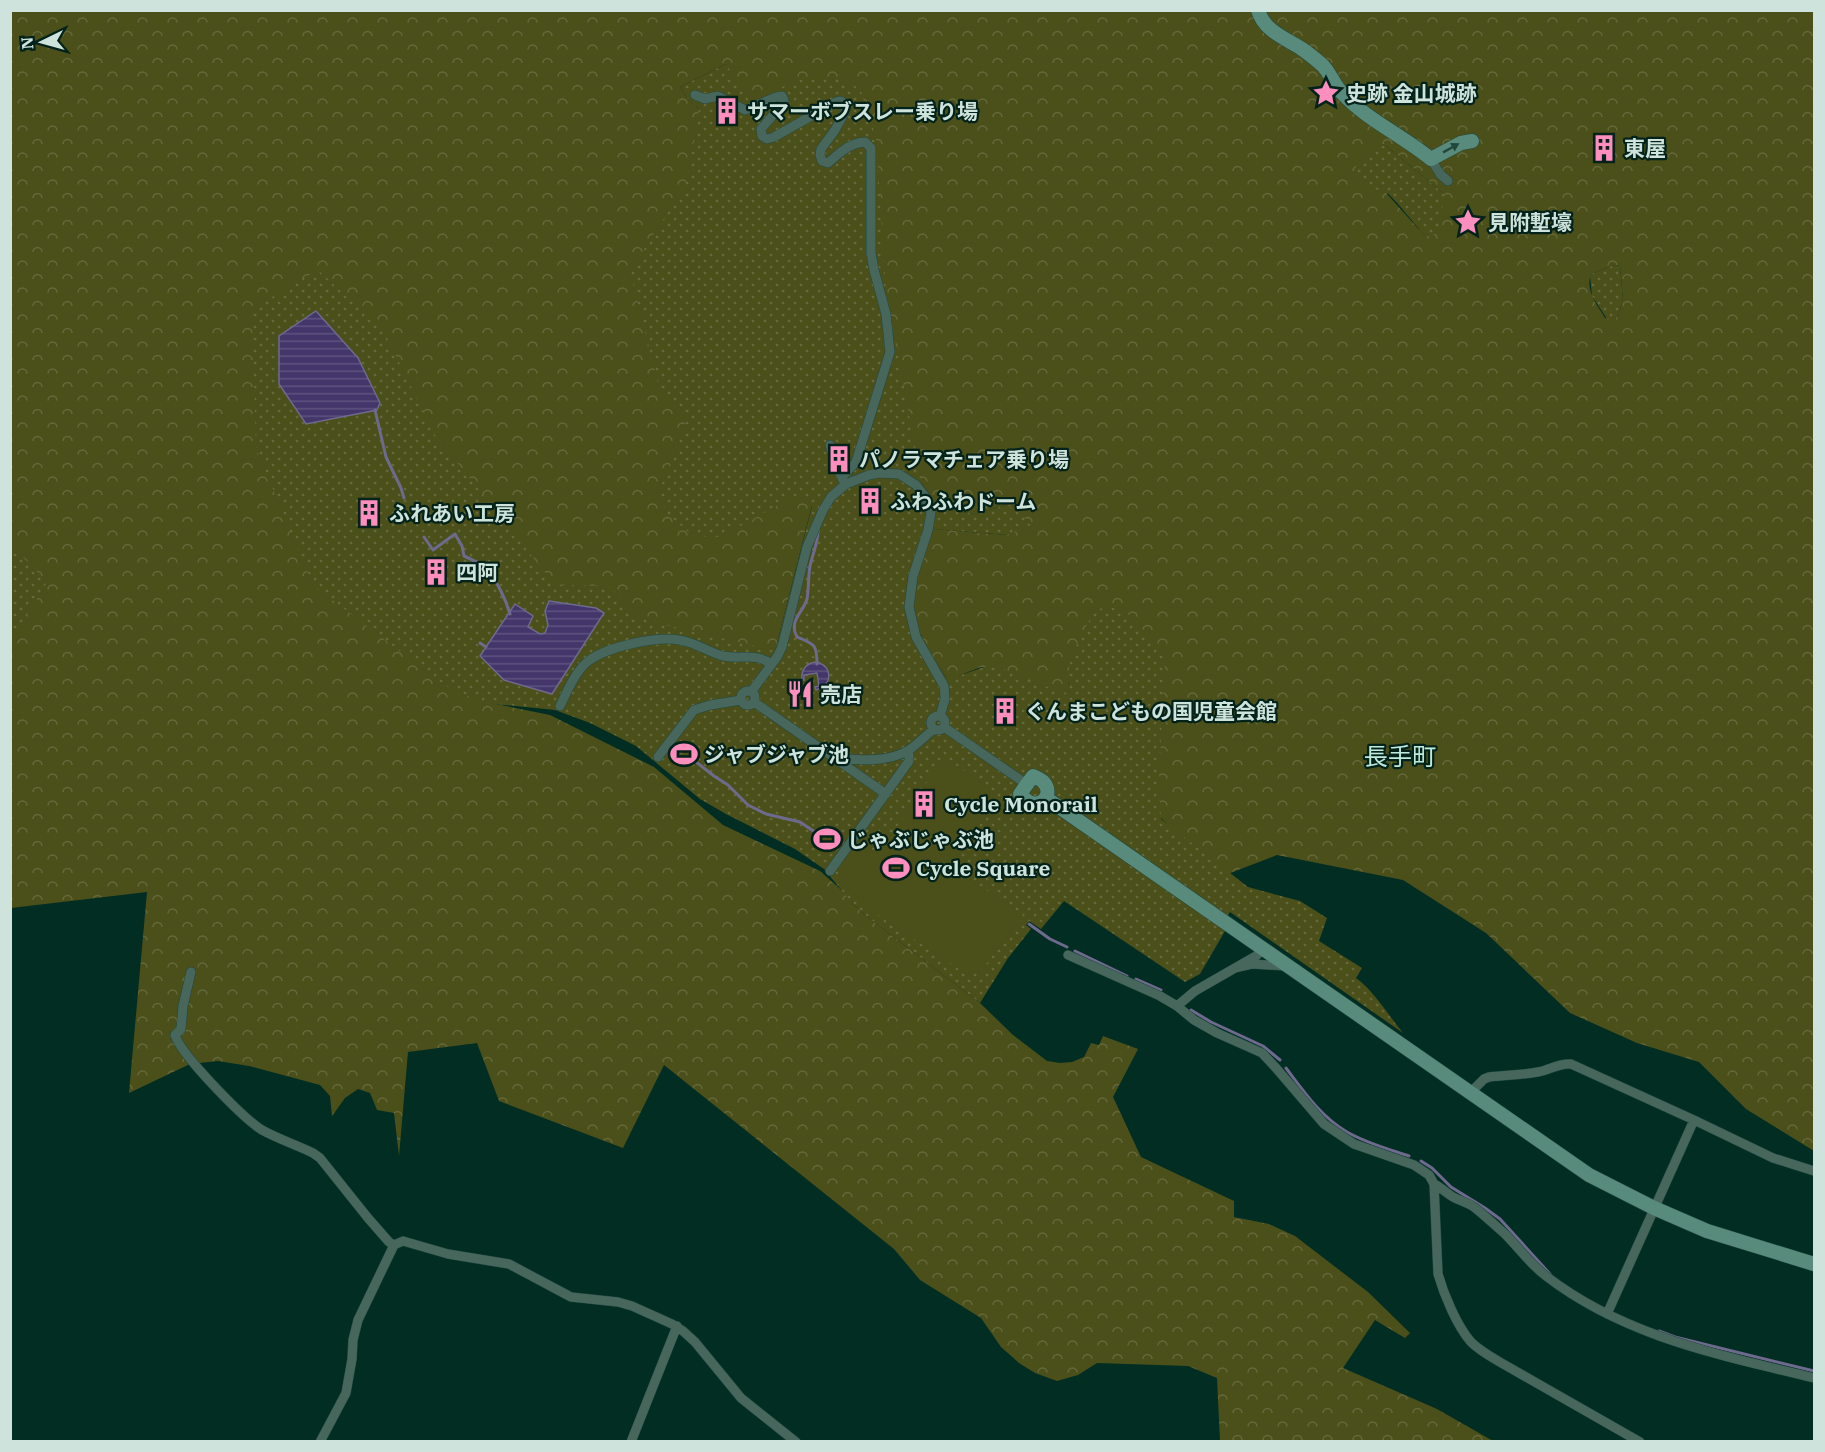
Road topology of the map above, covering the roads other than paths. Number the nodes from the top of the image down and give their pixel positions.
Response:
1 (1258, 10) edge
2 (695, 95) dead end
3 (1472, 141) dead end
4 (1431, 159) junction
5 (1448, 180) dead end
6 (830, 445) dead end
7 (843, 481) junction
8 (772, 664) junction
9 (751, 692) junction
10 (741, 700) junction
11 (754, 702) junction
12 (560, 706) dead end
13 (939, 728) junction
14 (909, 750) junction
15 (658, 757) dead end
16 (835, 758) junction
17 (1022, 781) dead end
18 (886, 794) junction
19 (1046, 798) dead end
20 (830, 871) dead end
21 (1263, 949) junction
22 (1068, 955) dead end
23 (1288, 966) junction
24 (1235, 968) junction
25 (191, 972) dead end
26 (1177, 1006) junction
27 (1470, 1093) junction
28 (1694, 1120) junction
29 (1815, 1171) edge
30 (1434, 1184) junction
31 (1654, 1208) junction
32 (394, 1245) junction
33 (1815, 1264) edge
34 (1608, 1314) junction
35 (677, 1326) junction
36 (1815, 1378) edge
37 (320, 1442) edge
38 (631, 1442) edge
39 (795, 1442) edge
40 (1640, 1442) edge

1 - 4 street
2 - 7 street
4 -> 3 street
4 - 5 street
6 - 7 street
7 - 8 street
7 - 13 street
8 - 9 street
8 - 12 street
9 - 10 street
9 - 11 street
10 - 11 street
10 - 15 street
11 - 16 street
13 - 14 street
13 - 17 street
14 - 16 street
14 - 18 street
16 - 18 street
18 - 20 street
19 - 21 street
21 - 23 street
21 - 24 street
22 - 26 street
23 - 24 street
23 - 27 street
24 - 26 street
25 - 32 street
26 - 30 street
27 - 28 street
27 - 31 street
28 - 29 street
28 - 31 street
30 - 34 street
30 - 40 street
31 - 33 street
31 - 34 street
32 - 35 street
32 - 37 street
34 - 36 street
35 - 38 street
35 - 39 street

